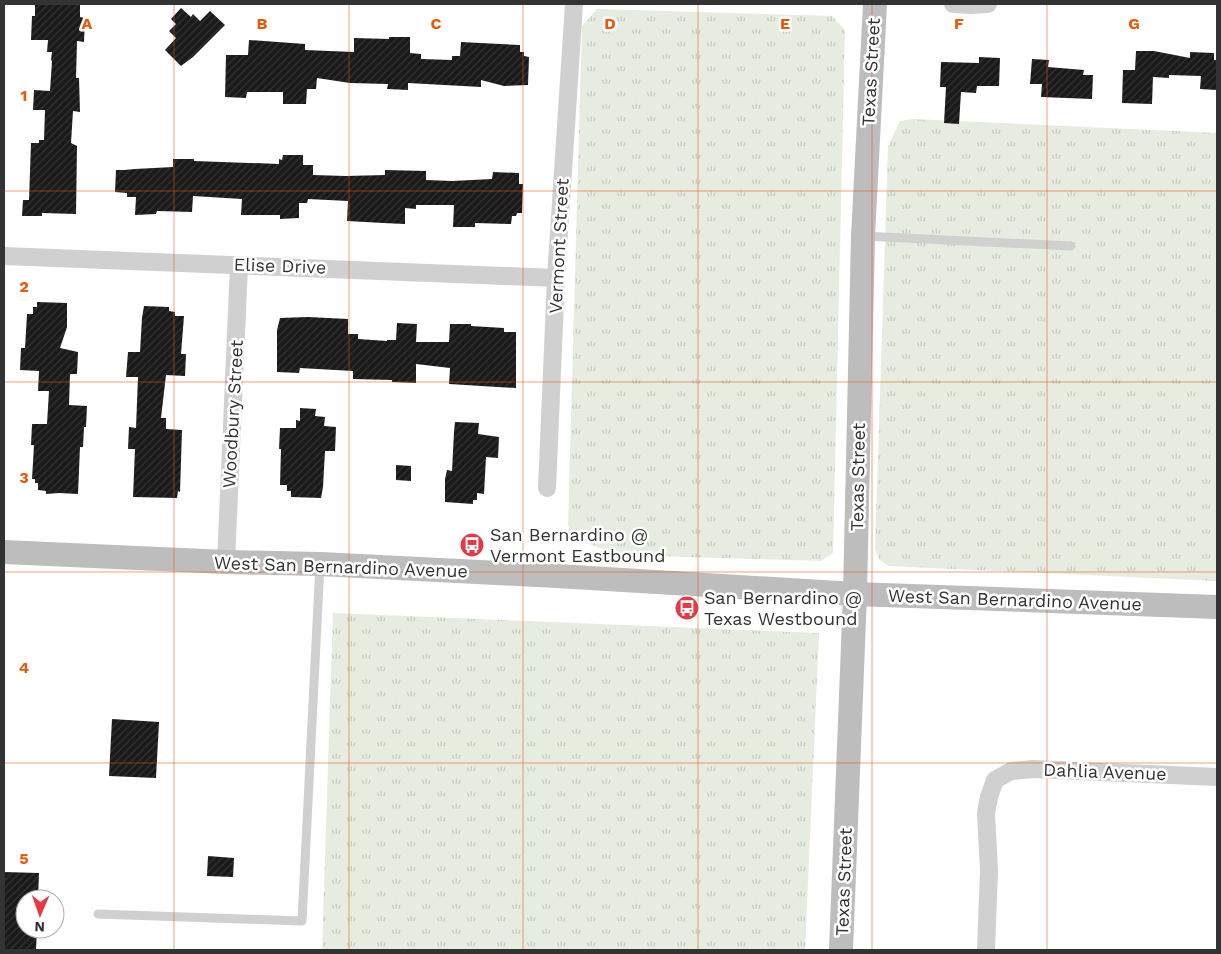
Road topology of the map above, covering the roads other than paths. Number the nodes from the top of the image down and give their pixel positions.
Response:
1 (574, 4) edge
2 (875, 4) edge
3 (953, 4) edge
4 (988, 4) edge
5 (863, 236) junction
6 (1071, 246) dead end
7 (4, 256) edge
8 (239, 265) junction
9 (556, 278) junction
10 (547, 488) dead end
11 (4, 552) edge
12 (226, 562) junction
13 (320, 564) junction
14 (855, 594) junction
15 (1217, 607) edge
16 (1217, 777) edge
17 (98, 914) dead end
18 (841, 950) edge
19 (986, 950) edge

1 - 9 street, Vermont Street
2 - 5 main road, Texas Street
3 - 4 street
5 - 6 lane
5 - 14 main road, Texas Street
7 - 8 street, Elise Drive
8 - 9 street, Elise Drive
8 - 12 street, Woodbury Street
9 - 10 street, Vermont Street
11 - 12 main road, West San Bernardino Avenue
12 - 13 main road, West San Bernardino Avenue
13 - 14 main road, West San Bernardino Avenue
13 - 17 lane
14 - 15 main road, West San Bernardino Avenue
14 - 18 main road, Texas Street
16 - 19 street, Dahlia Avenue

